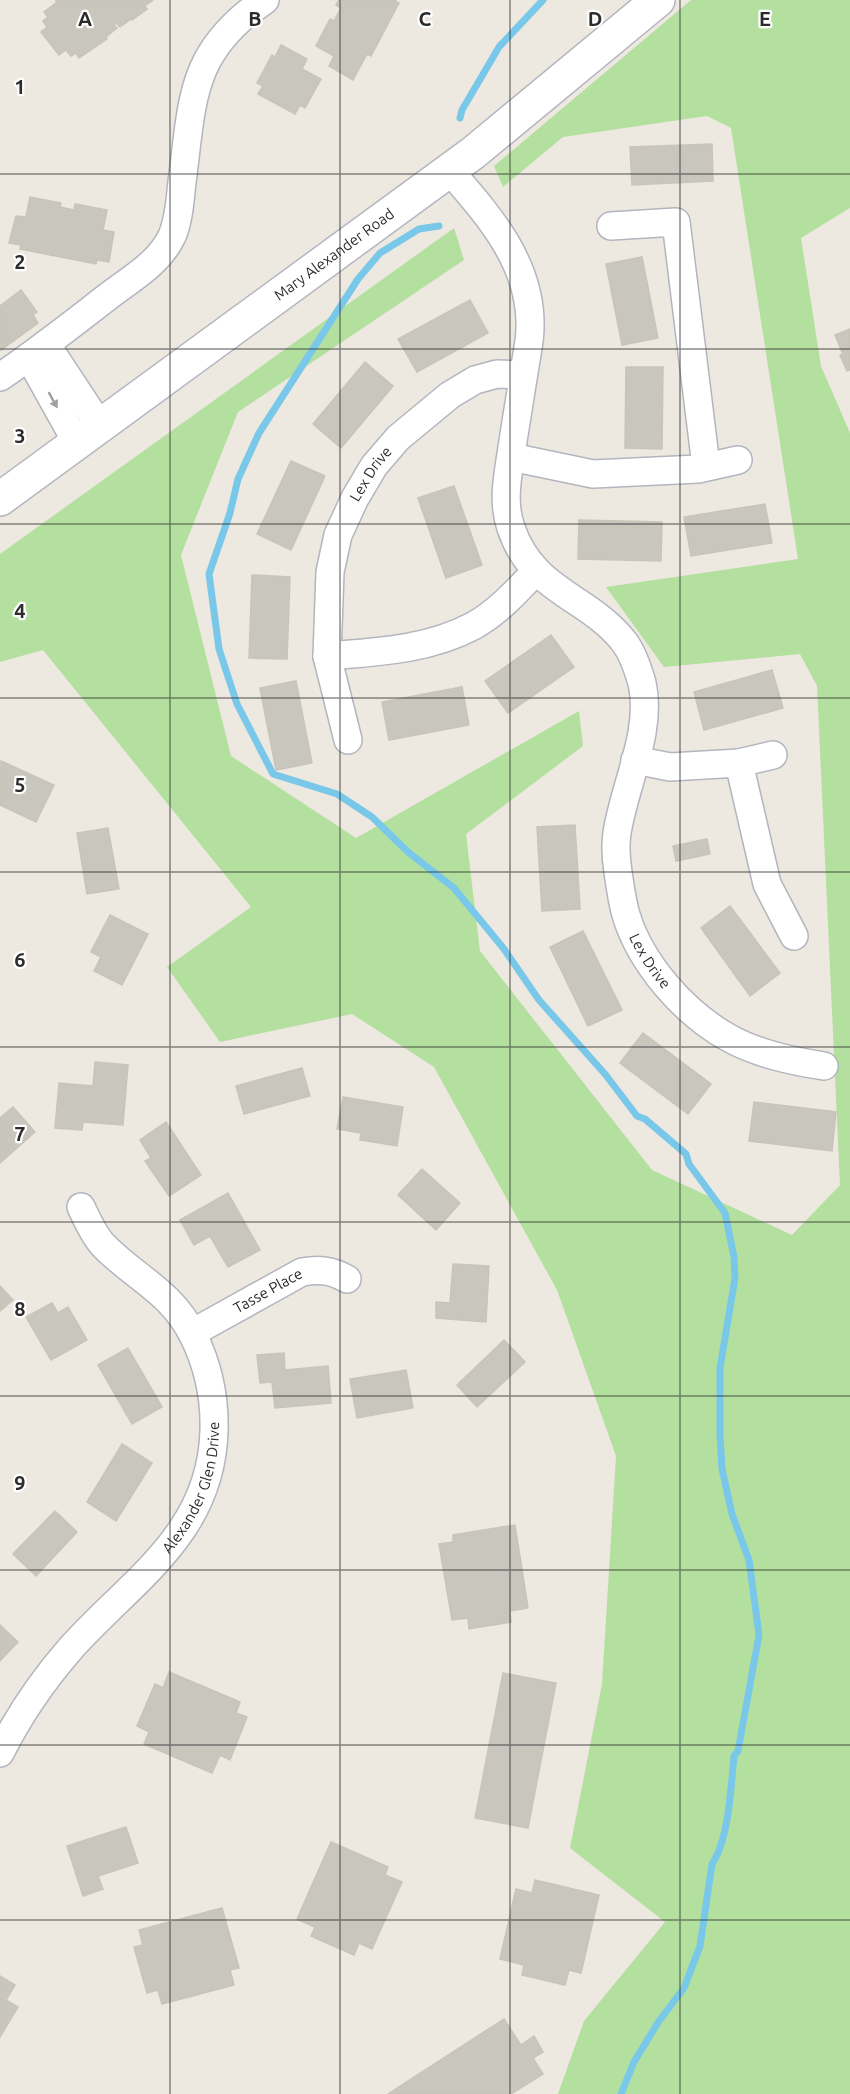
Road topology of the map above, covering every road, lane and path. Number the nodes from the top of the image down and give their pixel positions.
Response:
1 (265, 0) edge
2 (658, 0) edge
3 (450, 171) junction
4 (611, 226) dead end
5 (38, 351) junction
6 (523, 375) junction
7 (0, 377) edge
8 (88, 434) junction
9 (511, 457) junction
10 (738, 460) dead end
11 (706, 466) junction
12 (0, 499) edge
13 (536, 571) junction
14 (327, 656) junction
15 (348, 740) dead end
16 (773, 755) dead end
17 (634, 760) junction
18 (739, 763) junction
19 (794, 936) dead end
20 (824, 1066) dead end
21 (81, 1207) dead end
22 (347, 1279) dead end
23 (192, 1333) junction
24 (1, 1747) edge

1 - 5 street
2 - 3 street, Mary Alexander Road
3 - 6 street, Lex Drive
3 - 8 street, Mary Alexander Road
4 - 11 street
5 - 7 street
5 - 8 street
6 - 9 street, Lex Drive
6 - 14 street, Lex Drive
8 - 12 street, Mary Alexander Road
9 - 11 street
9 - 13 street, Lex Drive
10 - 11 street
13 - 14 street
13 - 17 street, Lex Drive
14 - 15 street, Lex Drive
16 - 18 street
17 - 18 street
17 - 20 street, Lex Drive
18 - 19 street
21 - 23 street, Alexander Glen Drive
22 - 23 street, Tasse Place
23 - 24 street, Alexander Glen Drive

